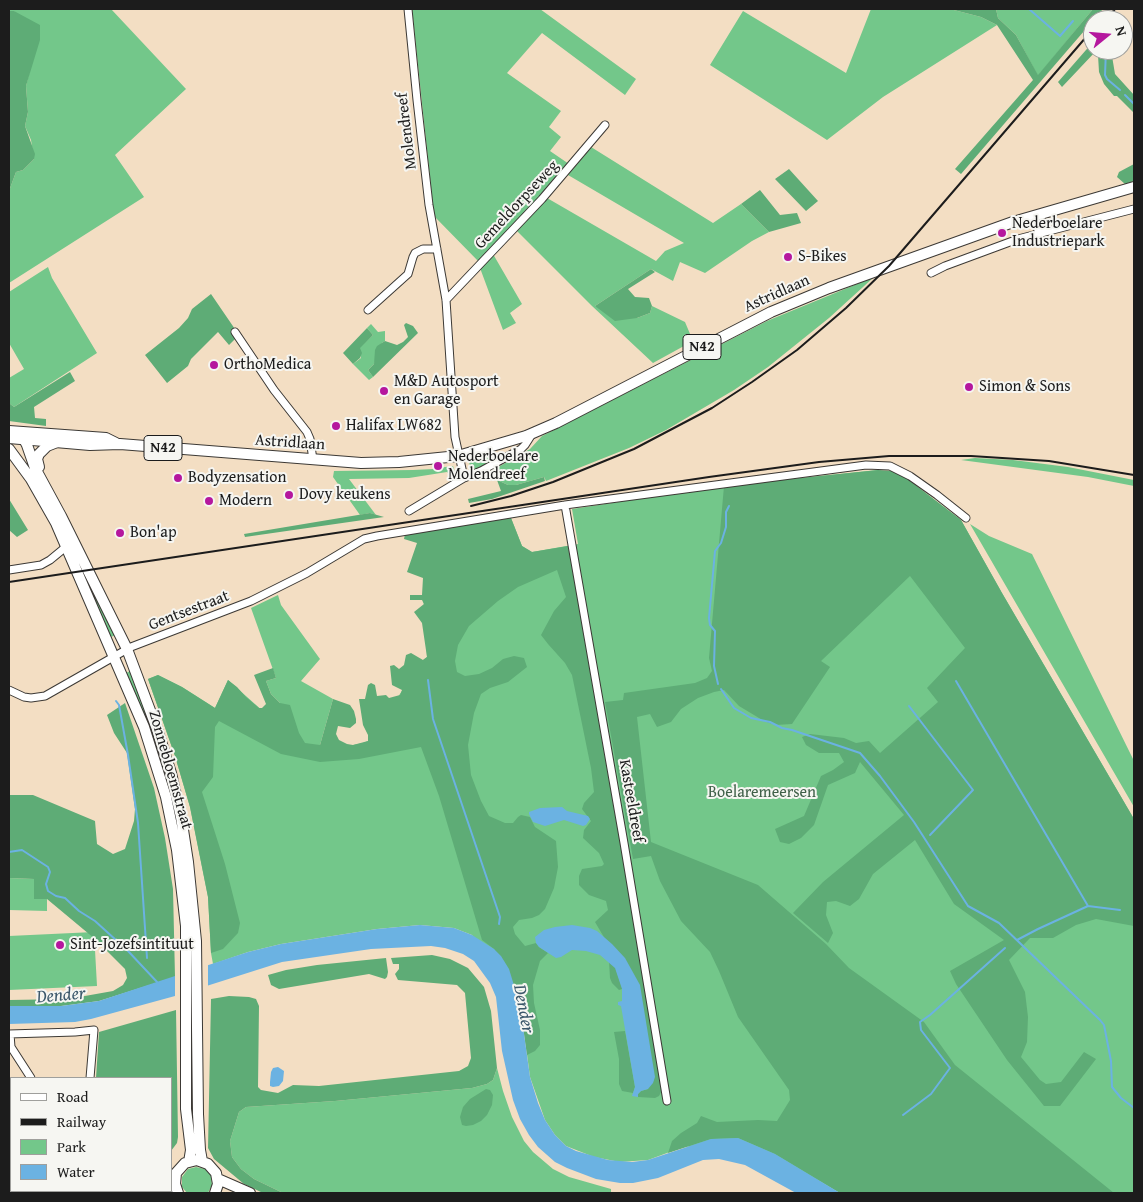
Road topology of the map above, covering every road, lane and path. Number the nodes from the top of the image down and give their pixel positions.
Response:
1 (408, 9) edge
2 (604, 125) dead end
3 (1134, 187) edge
4 (1134, 209) edge
5 (1034, 216) junction
6 (1039, 234) junction
7 (437, 249) junction
8 (931, 273) dead end
9 (446, 300) junction
10 (368, 310) dead end
11 (235, 332) dead end
12 (9, 431) edge
13 (532, 434) junction
14 (9, 438) edge
15 (24, 438) junction
16 (57, 442) junction
17 (120, 444) junction
18 (9, 449) edge
19 (458, 456) junction
20 (313, 460) junction
21 (25, 470) junction
22 (39, 473) junction
23 (464, 478) junction
24 (565, 505) junction
25 (409, 510) dead end
26 (966, 518) dead end
27 (67, 546) junction
28 (9, 570) edge
29 (127, 649) junction
30 (113, 657) junction
31 (9, 690) edge
32 (191, 942) junction
33 (9, 1034) edge
34 (30, 1077) edge
35 (90, 1077) edge
36 (667, 1101) dead end
37 (202, 1161) junction
38 (189, 1162) junction
39 (174, 1173) edge
40 (218, 1179) junction
41 (178, 1193) edge
42 (214, 1193) edge
43 (250, 1193) edge

1 - 7 street, Molendreef
2 - 9 street, Gemeldorpseweg
3 - 5 main road, Astridlaan / N42
4 - 6 street
5 - 6 street
5 - 13 main road, Astridlaan / N42
6 - 8 street
7 - 9 street, Molendreef
7 - 10 street
9 - 19 street, Molendreef
11 - 20 street
12 - 15 main road, Astridlaan / N42
13 - 19 main road, Astridlaan / N42
13 - 23 street, Astridlaan
14 - 15 main road, Astridlaan / N42
15 - 16 main road, Astridlaan / N42
15 - 17 main road, Astridlaan / N42
15 - 21 main road
15 - 22 main road, Zonnebloemstraat
16 - 17 main road, Astridlaan / N42
16 - 22 main road
17 - 20 main road, Astridlaan / N42
18 - 21 main road
19 - 20 main road, Astridlaan / N42
19 - 23 street
21 - 27 main road, Zonnebloemstraat
22 - 29 main road, Zonnebloemstraat
23 - 25 street, Astridlaan
24 - 26 street
24 - 29 street, Gentsestraat
24 - 36 street, Kasteeldreef
27 - 28 street
27 - 30 main road, Zonnebloemstraat
29 - 30 street, Gentsestraat
29 - 32 main road, Zonnebloemstraat
30 - 31 street, Gentsestraat
30 - 32 main road, Zonnebloemstraat
32 - 37 main road, Zonnebloemstraat
32 - 38 main road, Zonnebloemstraat
33 - 34 street
33 - 35 street
37 - 38 main road
37 - 40 main road
38 - 39 main road
39 - 41 main road
40 - 42 main road
40 - 43 main road

